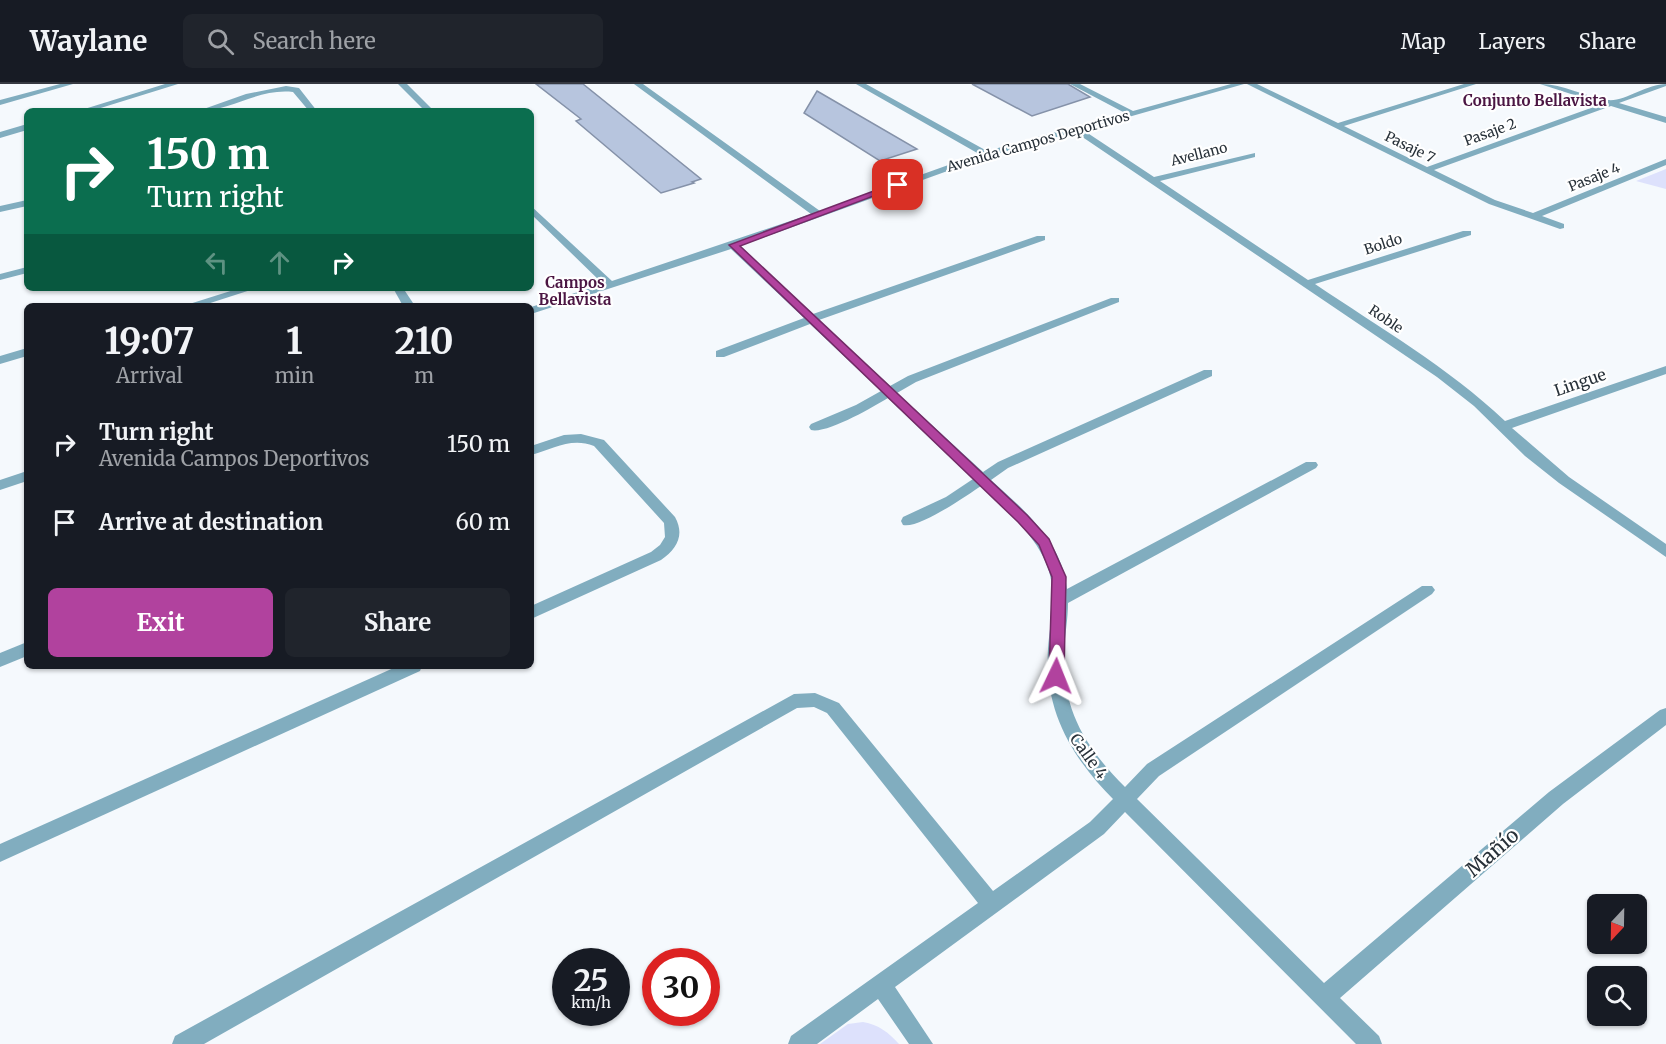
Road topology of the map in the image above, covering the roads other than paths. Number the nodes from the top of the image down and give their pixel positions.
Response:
1 (69, 84) edge
2 (174, 84) edge
3 (402, 84) edge
4 (638, 84) edge
5 (860, 84) edge
6 (1074, 84) edge
7 (1240, 84) edge
8 (1251, 84) edge
9 (1472, 84) edge
10 (1544, 84) edge
11 (1665, 84) edge
12 (0, 103) edge
13 (1608, 103) junction
14 (92, 108) edge
15 (212, 108) edge
16 (311, 108) edge
17 (427, 108) edge
18 (1133, 114) junction
19 (1666, 120) edge
20 (1337, 126) junction
21 (24, 128) edge
22 (1076, 129) junction
23 (0, 135) edge
24 (986, 154) junction
25 (1252, 155) dead end
26 (1666, 162) edge
27 (1426, 170) junction
28 (1153, 180) junction
29 (24, 204) edge
30 (0, 209) edge
31 (534, 212) edge
32 (818, 214) junction
33 (1532, 217) junction
34 (1560, 226) dead end
35 (1467, 232) dead end
36 (1041, 238) dead end
37 (733, 245) junction
38 (24, 271) edge
39 (0, 277) edge
40 (1308, 283) junction
41 (610, 285) junction
42 (242, 291) edge
43 (1115, 300) dead end
44 (200, 303) edge
45 (534, 310) edge
46 (812, 319) junction
47 (24, 353) edge
48 (720, 354) dead end
49 (0, 360) edge
50 (1666, 370) edge
51 (1208, 373) dead end
52 (889, 392) junction
53 (1504, 426) junction
54 (816, 427) dead end
55 (534, 450) edge
56 (1311, 465) dead end
57 (24, 477) edge
58 (982, 480) junction
59 (0, 485) edge
60 (908, 521) dead end
61 (1666, 552) edge
62 (1427, 590) dead end
63 (1060, 600) junction
64 (534, 612) edge
65 (24, 650) edge
66 (0, 660) edge
67 (407, 669) edge
68 (1666, 715) edge
69 (1125, 799) junction
70 (0, 854) edge
71 (992, 905) junction
72 (880, 985) junction
73 (1324, 997) junction
74 (183, 1044) edge
75 (799, 1044) edge
76 (922, 1044) edge
77 (1371, 1044) edge

1 - 12 street
2 - 14 street
3 - 17 street
4 - 32 street
5 - 24 street
6 - 18 street
7 - 18 street, Avenida Campos Deportivos
8 - 20 street, Pasaje 7
9 - 20 street
10 - 13 street
11 - 13 street, Pasaje 2
13 - 19 street
13 - 27 street, Pasaje 2
15 - 16 street
18 - 22 street, Avenida Campos Deportivos
20 - 27 street, Pasaje 7
21 - 23 street
22 - 24 street, Avenida Campos Deportivos
22 - 28 street, Roble
24 - 32 street, Avenida Campos Deportivos
25 - 28 street, Avellano
26 - 33 street, Pasaje 4
27 - 33 street, Pasaje 7
28 - 40 street, Roble
29 - 30 street
31 - 41 street
32 - 37 street, Avenida Campos Deportivos
33 - 34 street, Pasaje 7
35 - 40 street, Boldo
36 - 46 street
37 - 41 street, Avenida Campos Deportivos
37 - 46 street, Calle 4
38 - 39 street
40 - 53 street, Roble
41 - 45 street, Avenida Campos Deportivos
42 - 44 street
43 - 52 street
46 - 48 street
46 - 52 street, Calle 4
47 - 49 street
50 - 53 street, Lingue
51 - 58 street
52 - 54 street
52 - 58 street, Calle 4
53 - 61 street, Roble
55 - 64 street
56 - 63 street
57 - 59 street
58 - 60 street
58 - 63 street, Calle 4
62 - 69 street
63 - 69 street, Calle 4
65 - 66 street
67 - 70 street
68 - 73 street, Mañío
69 - 71 street
69 - 73 street, Calle 4
71 - 72 street
71 - 74 street
72 - 75 street
72 - 76 street
73 - 77 street, Calle 4

